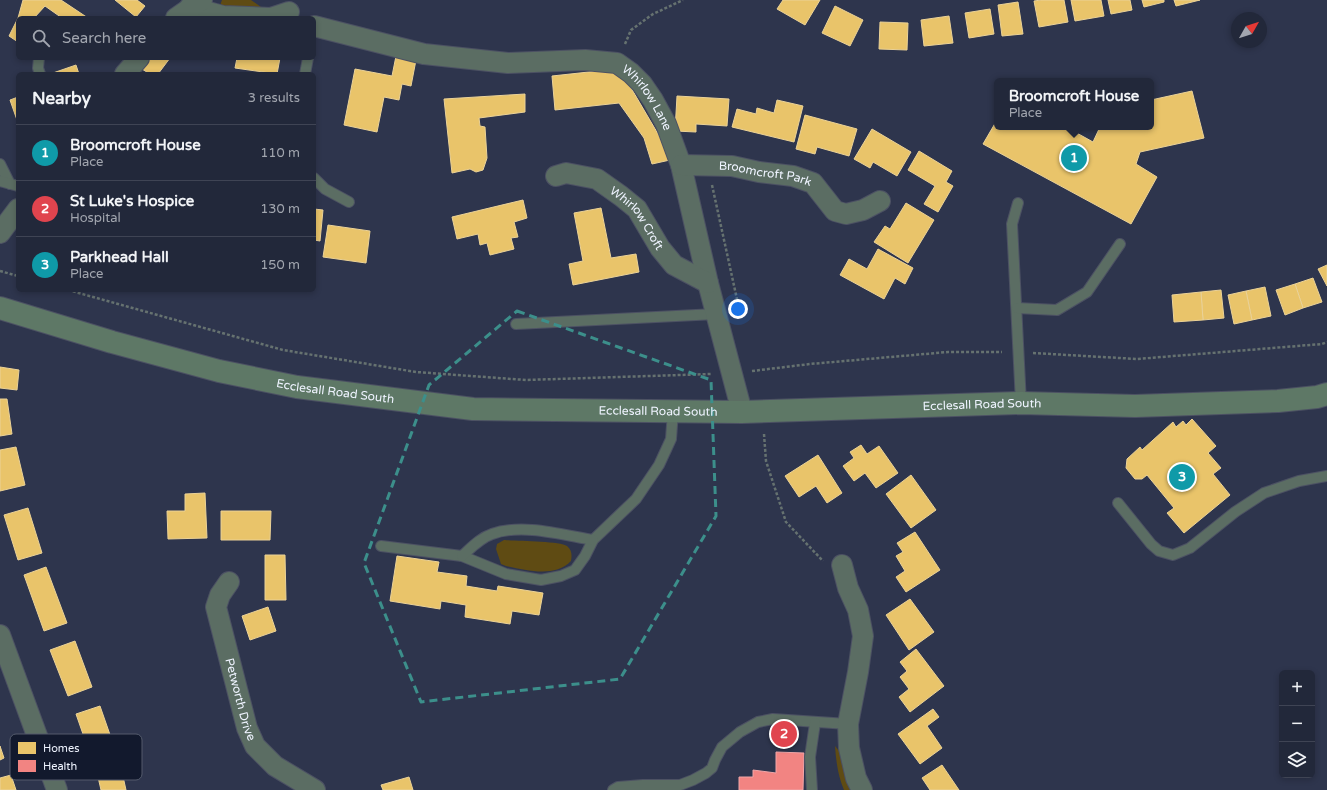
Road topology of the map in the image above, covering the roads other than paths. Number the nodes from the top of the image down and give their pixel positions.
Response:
1 (272, 0) edge
2 (194, 5) edge
3 (294, 15) edge
4 (223, 16) edge
5 (316, 27) edge
6 (39, 60) edge
7 (138, 60) edge
8 (308, 60) edge
9 (39, 72) edge
10 (127, 72) edge
11 (305, 72) edge
12 (0, 164) edge
13 (680, 165) junction
14 (556, 176) dead end
15 (316, 180) edge
16 (0, 181) edge
17 (14, 185) edge
18 (880, 201) dead end
19 (348, 202) dead end
20 (1018, 203) dead end
21 (16, 212) edge
22 (0, 234) edge
23 (1120, 244) dead end
24 (708, 283) junction
25 (0, 308) edge
26 (1017, 308) junction
27 (716, 314) junction
28 (516, 324) dead end
29 (1327, 394) edge
30 (1021, 403) junction
31 (673, 411) junction
32 (752, 411) junction
33 (1327, 476) edge
34 (1118, 503) dead end
35 (594, 540) junction
36 (381, 546) dead end
37 (462, 556) junction
38 (842, 565) dead end
39 (229, 582) dead end
40 (0, 635) edge
41 (815, 723) junction
42 (848, 724) junction
43 (36, 734) edge
44 (53, 780) edge
45 (57, 790) edge
46 (315, 790) edge
47 (613, 790) edge
48 (812, 790) edge
49 (862, 790) edge

1 - 3 street
2 - 4 street
5 - 13 street, Whirlow Lane
6 - 9 lane
7 - 10 street
8 - 11 lane
12 - 17 lane
13 - 18 street, Broomcroft Park
13 - 24 street, Whirlow Lane
14 - 24 street, Whirlow Croft
15 - 19 lane
16 - 17 lane
20 - 26 lane
21 - 22 street
23 - 26 lane
24 - 27 street, Whirlow Lane
25 - 31 main road, Ecclesall Road South
26 - 30 lane
27 - 28 lane
27 - 32 street, Whirlow Lane
29 - 30 main road, Ecclesall Road South
30 - 32 main road, Ecclesall Road South
31 - 32 main road, Ecclesall Road South
31 - 35 lane
33 - 34 lane
35 - 37 lane
35 - 37 lane
36 - 37 lane
38 - 42 street
39 - 46 street, Petworth Drive
40 - 43 street
41 - 42 lane
41 - 47 lane
41 - 48 lane
42 - 49 street
44 - 45 street

